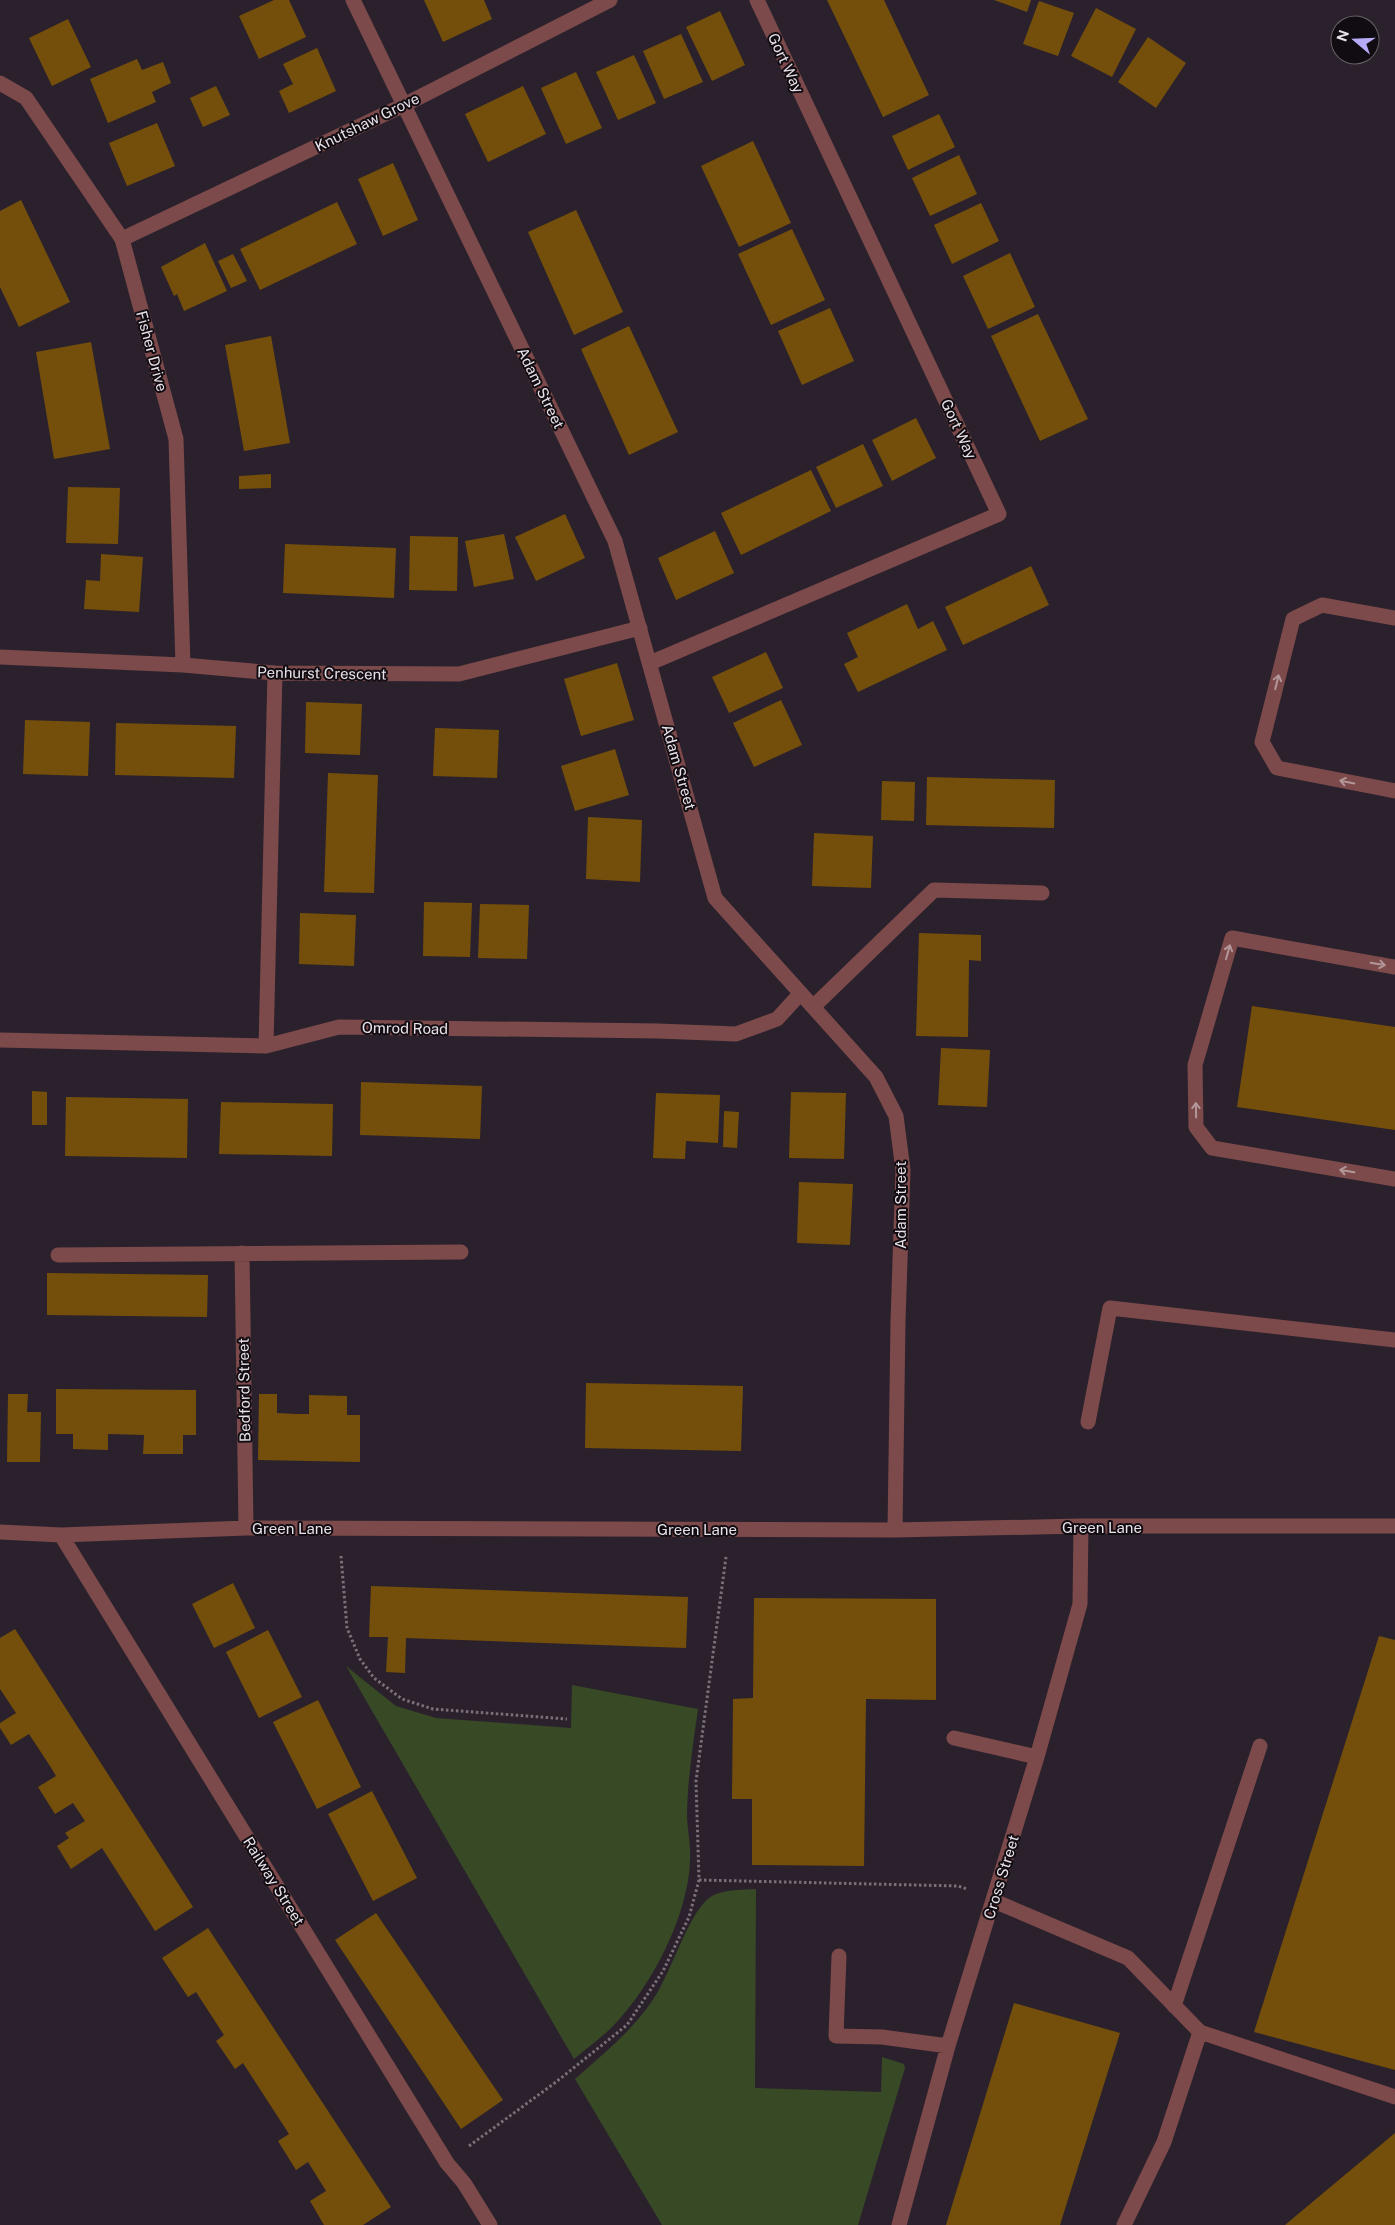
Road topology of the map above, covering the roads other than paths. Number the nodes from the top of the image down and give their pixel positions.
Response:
1 (353, 0) edge
2 (610, 0) edge
3 (757, 0) edge
4 (0, 83) edge
5 (404, 105) junction
6 (122, 239) junction
7 (1395, 618) edge
8 (640, 628) junction
9 (0, 657) edge
10 (650, 663) junction
11 (183, 666) junction
12 (274, 674) junction
13 (1395, 791) edge
14 (1042, 893) dead end
15 (1395, 967) edge
16 (800, 994) junction
17 (813, 1007) junction
18 (0, 1040) edge
19 (266, 1046) junction
20 (1395, 1179) edge
21 (461, 1252) dead end
22 (242, 1253) junction
23 (58, 1255) dead end
24 (1395, 1340) edge
25 (1088, 1422) dead end
26 (1081, 1526) junction
27 (1395, 1526) edge
28 (246, 1528) junction
29 (895, 1530) junction
30 (0, 1532) edge
31 (61, 1534) junction
32 (954, 1738) dead end
33 (1260, 1746) dead end
34 (1038, 1757) junction
35 (994, 1901) junction
36 (839, 1956) dead end
37 (1174, 2006) junction
38 (1200, 2032) junction
39 (948, 2046) junction
40 (1395, 2097) edge
41 (490, 2225) edge
42 (899, 2225) edge
43 (1124, 2225) edge

1 - 5 street, Adam Street
2 - 5 street, Knutshaw Grove
3 - 10 street, Gort Way
4 - 6 street, Fisher Drive
5 - 6 street, Knutshaw Grove
5 - 8 street, Adam Street
6 - 11 street, Fisher Drive
13 -> 7 street
8 - 10 street, Adam Street
8 - 12 street, Penhurst Crescent
9 - 11 street, Penhurst Crescent
10 - 16 street, Adam Street
11 - 12 street, Penhurst Crescent
12 - 19 street
14 - 17 street
20 -> 15 street
16 - 17 street, Adam Street
16 - 19 street, Omrod Road
17 - 29 street, Adam Street
18 - 19 street, Omrod Road
21 - 22 street
22 - 23 street
22 - 28 street, Bedford Street
24 - 25 street
26 - 27 street, Green Lane
26 - 29 street, Green Lane
26 - 34 street, Cross Street
28 - 29 street, Green Lane
28 - 31 street, Green Lane
30 - 31 street, Green Lane
31 - 41 street, Railway Street
32 - 34 street
33 - 37 street
34 - 35 street, Cross Street
35 - 37 street
35 - 39 street, Cross Street
36 - 39 street
37 - 38 street
38 - 40 street
38 - 43 street
39 - 42 street, Cross Street

